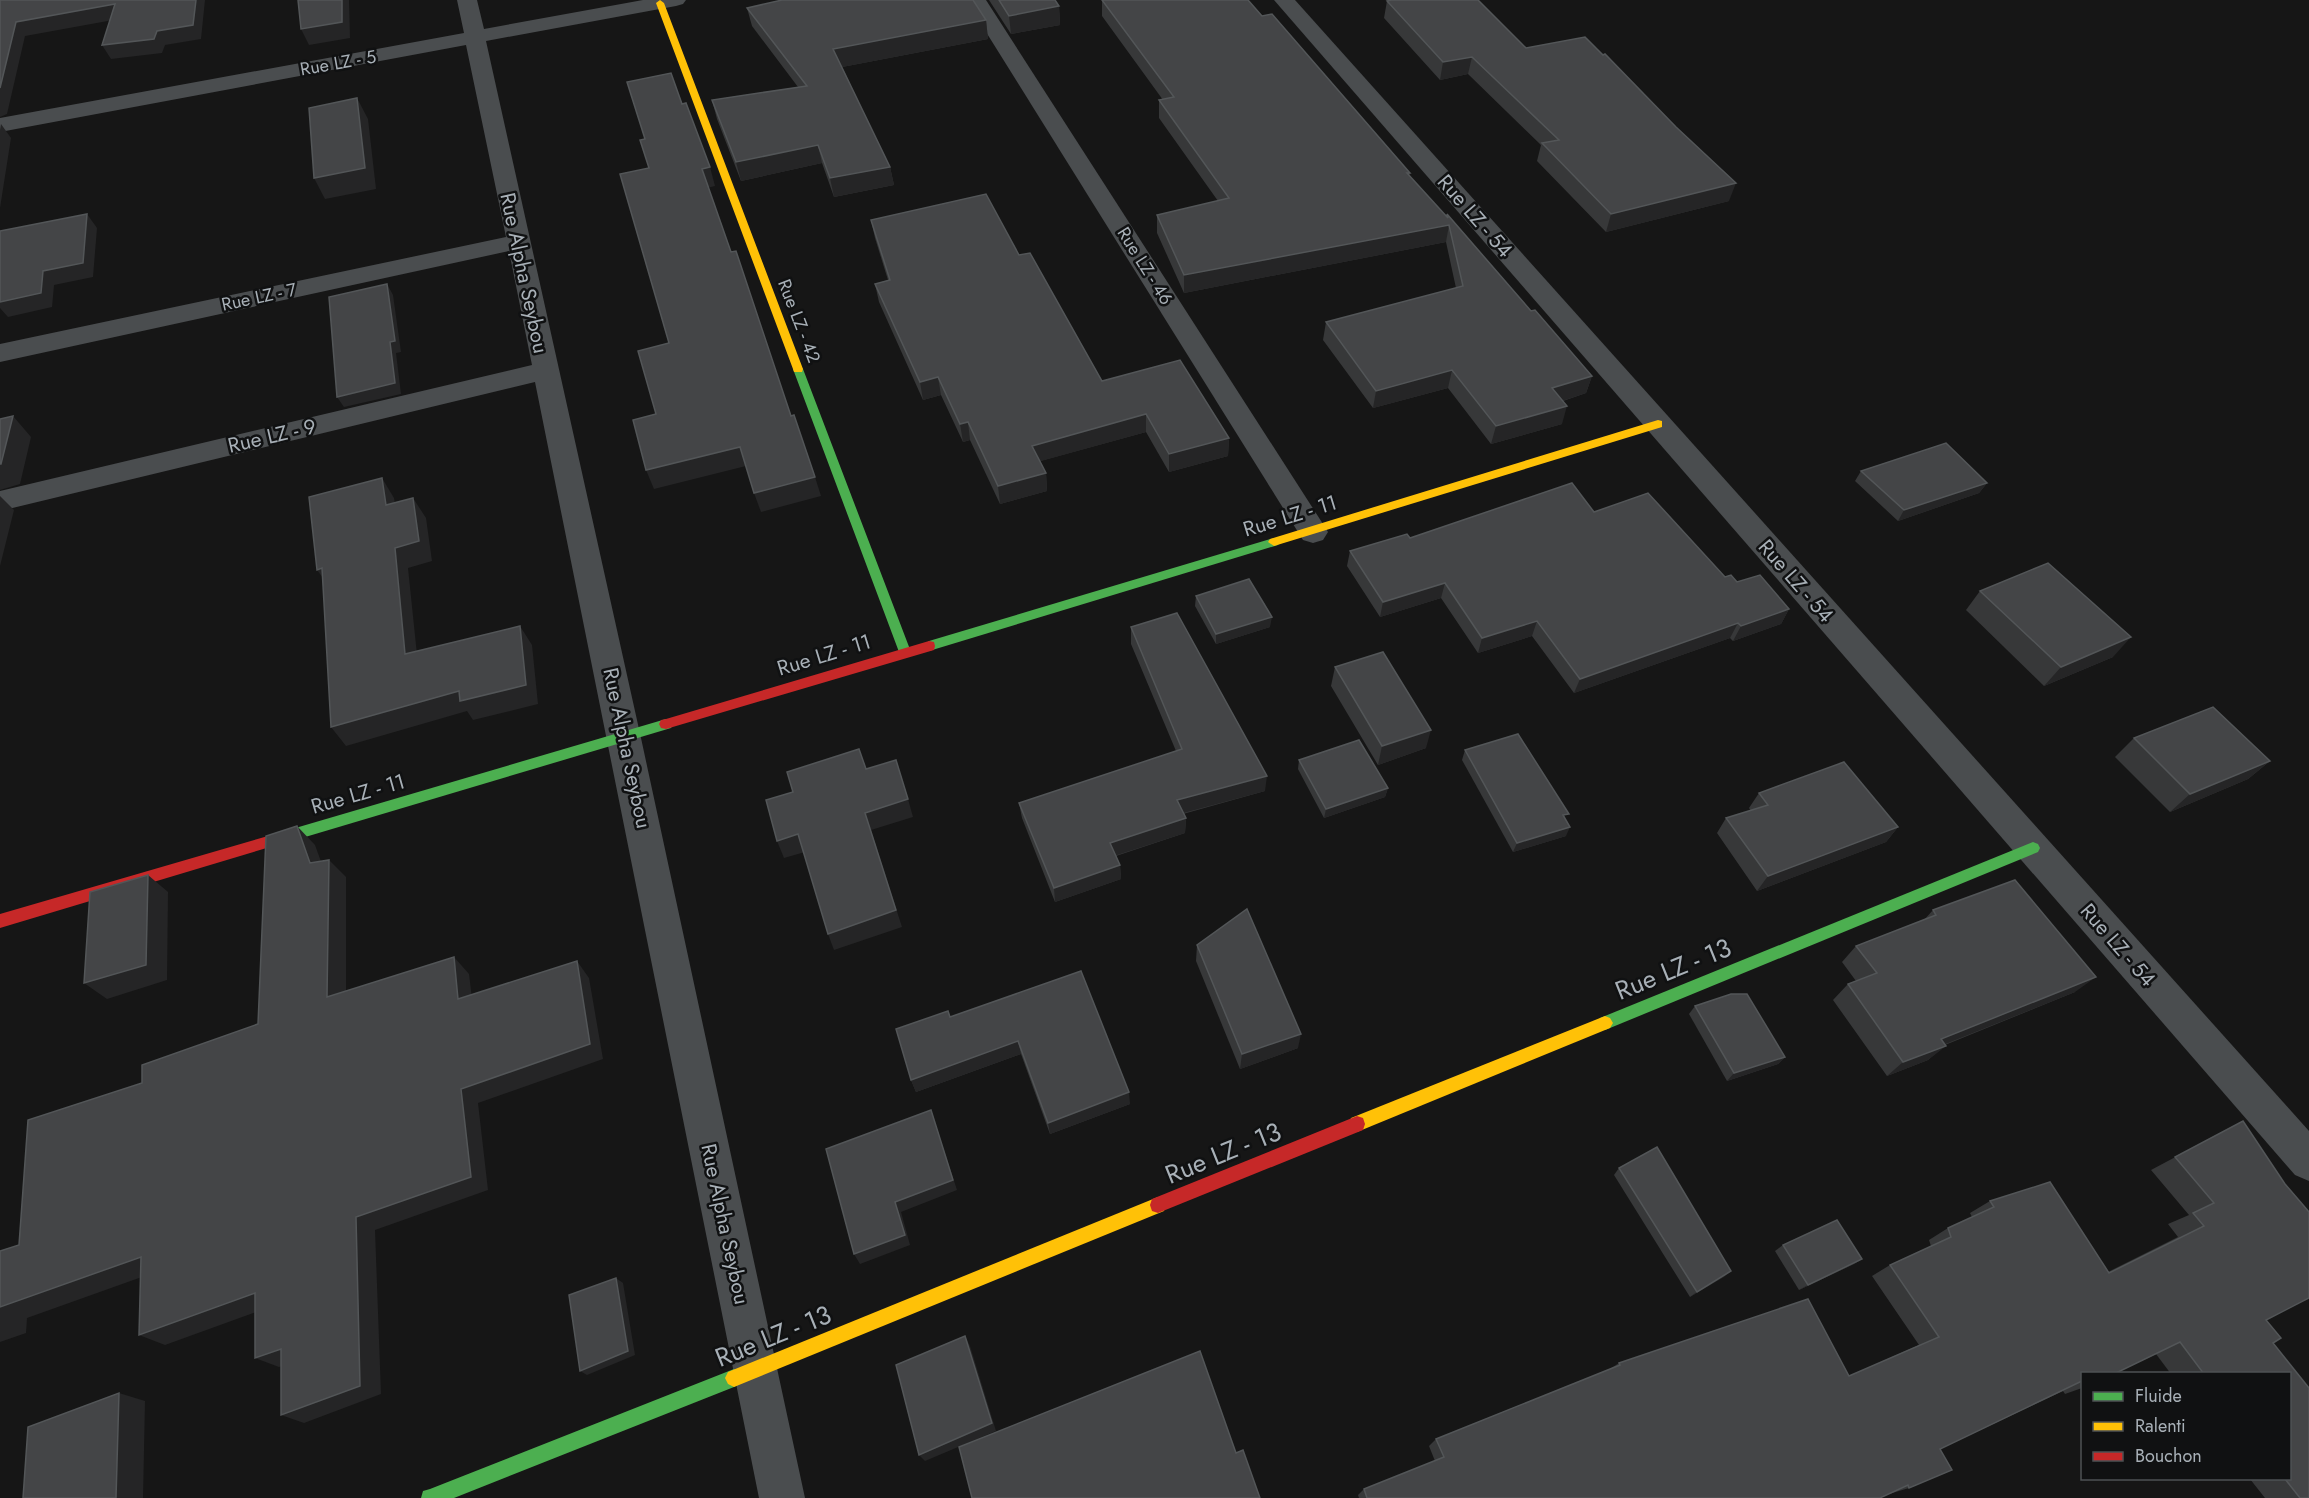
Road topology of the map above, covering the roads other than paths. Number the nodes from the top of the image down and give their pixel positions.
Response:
1 (467, 0) edge
2 (976, 0) edge
3 (1284, 0) edge
4 (668, 1) edge
5 (474, 38) junction
6 (0, 125) edge
7 (518, 242) junction
8 (0, 353) edge
9 (545, 371) junction
10 (1658, 424) junction
11 (0, 501) edge
12 (1313, 532) junction
13 (905, 652) junction
14 (625, 738) junction
15 (2033, 848) junction
16 (0, 921) edge
17 (2309, 1161) edge
18 (755, 1370) junction
19 (430, 1498) edge
20 (782, 1498) edge

1 - 5 street, Rue Alpha Seybou
2 - 12 street, Rue LZ - 46
3 - 10 street, Rue LZ - 54
4 - 5 street, Rue LZ - 5
4 - 13 street, Rue LZ - 42
5 - 6 street, Rue LZ - 5
5 - 7 street, Rue Alpha Seybou
7 - 8 street, Rue LZ - 7
7 - 9 street, Rue Alpha Seybou
9 - 11 street, Rue LZ - 9
9 - 14 street, Rue Alpha Seybou
10 - 12 street, Rue LZ - 11
10 - 15 street, Rue LZ - 54
12 - 13 street, Rue LZ - 11
13 - 14 street, Rue LZ - 11
14 - 16 street, Rue LZ - 11
14 - 18 street, Rue Alpha Seybou
15 - 17 street, Rue LZ - 54
15 - 18 street, Rue LZ - 13
18 - 19 street, Rue LZ - 13
18 - 20 street, Rue Alpha Seybou

